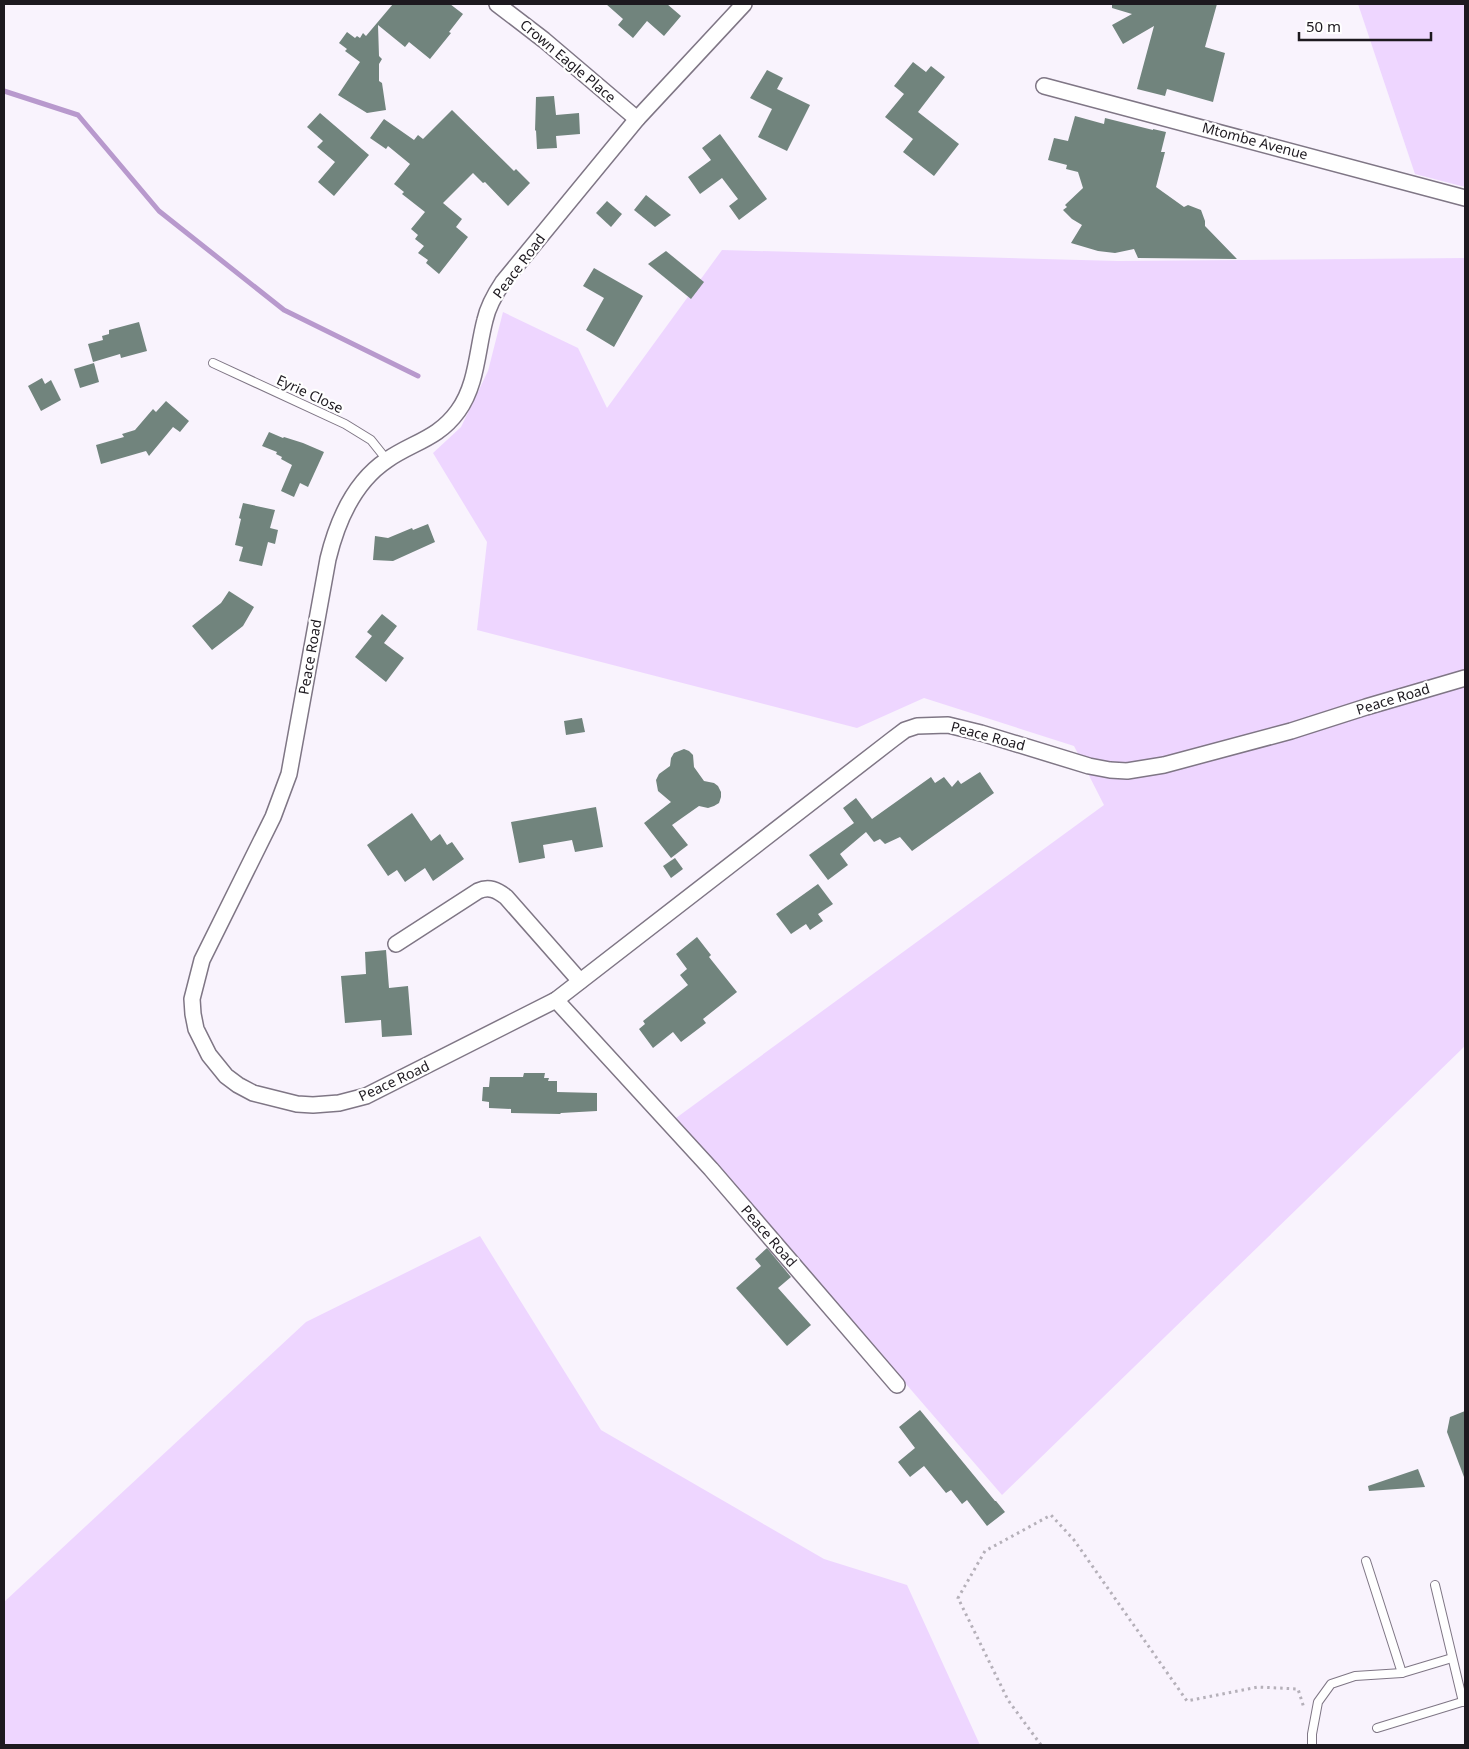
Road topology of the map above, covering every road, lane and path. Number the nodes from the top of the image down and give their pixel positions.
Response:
1 (497, 4) edge
2 (744, 4) edge
3 (1044, 86) dead end
4 (638, 119) junction
5 (1465, 198) edge
6 (213, 363) dead end
7 (387, 460) junction
8 (1465, 678) edge
9 (396, 944) dead end
10 (580, 981) junction
11 (556, 1000) junction
12 (898, 1385) dead end
13 (1366, 1561) dead end
14 (1435, 1585) dead end
15 (1452, 1658) junction
16 (1402, 1673) junction
17 (1464, 1701) edge
18 (1377, 1728) dead end
19 (1312, 1734) junction
20 (1041, 1745) edge
21 (1312, 1745) edge

1 - 4 street, Crown Eagle Place
2 - 4 street, Peace Road
3 - 5 street, Mtombe Avenue
4 - 7 street, Peace Road
6 - 7 lane, Eyrie Close
7 - 11 street, Peace Road
8 - 10 street, Peace Road
9 - 10 street
10 - 11 street, Peace Road
11 - 12 street, Peace Road
13 - 16 lane
14 - 15 lane
15 - 16 lane
15 - 17 lane
16 - 19 lane
17 - 18 lane
19 - 20 path
19 - 21 lane

